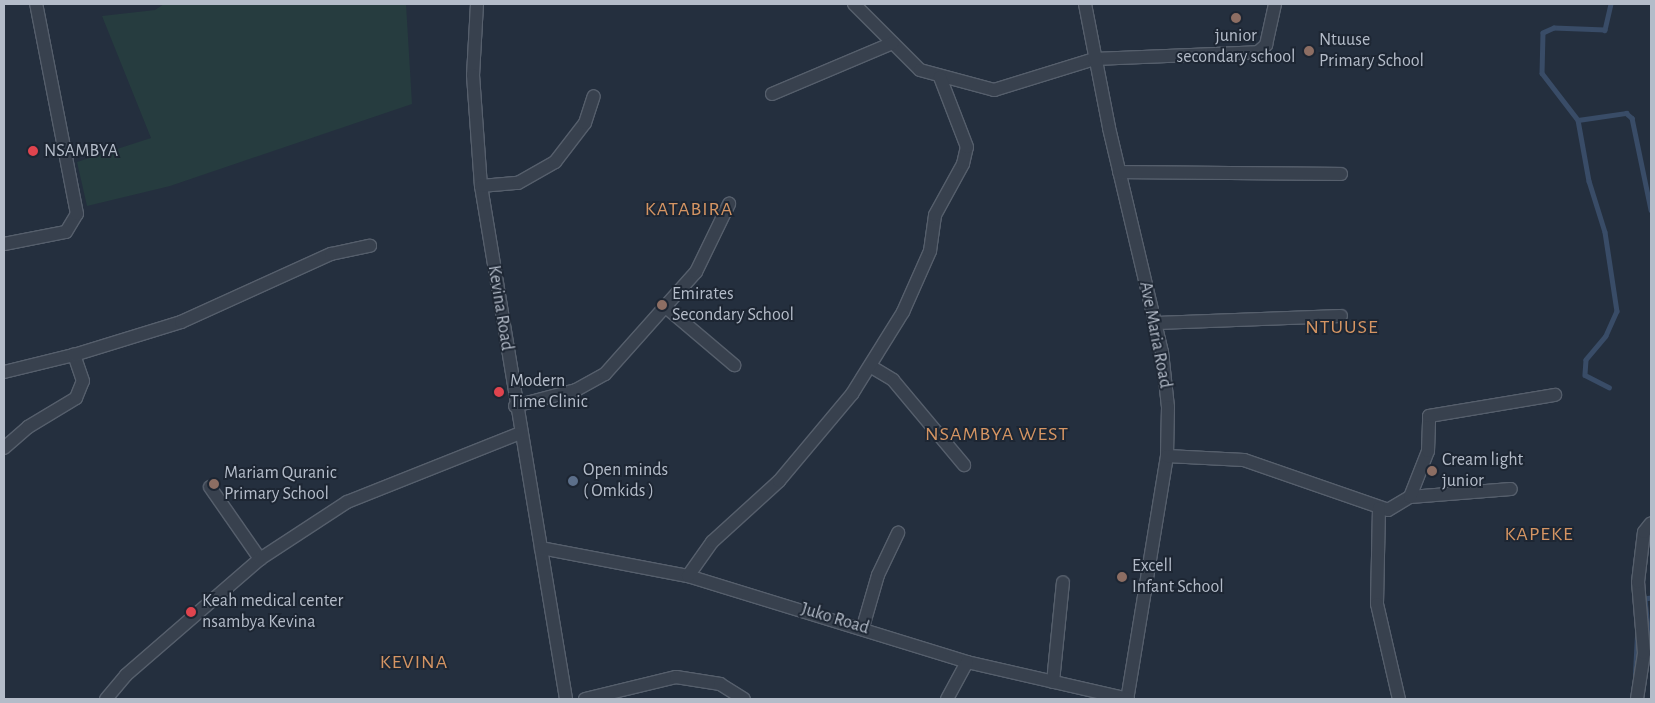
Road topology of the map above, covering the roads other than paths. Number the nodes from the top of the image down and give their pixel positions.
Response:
1 (36, 4) edge
2 (477, 4) edge
3 (854, 4) edge
4 (1085, 4) edge
5 (1275, 4) edge
6 (893, 43) junction
7 (1094, 59) junction
8 (940, 77) junction
9 (772, 94) dead end
10 (594, 96) dead end
11 (1119, 172) junction
12 (1341, 174) dead end
13 (481, 186) junction
14 (729, 204) dead end
15 (4, 244) edge
16 (370, 246) dead end
17 (668, 309) junction
18 (1341, 316) dead end
19 (1156, 323) junction
20 (74, 355) junction
21 (734, 365) dead end
22 (870, 366) junction
23 (4, 372) edge
24 (1555, 395) dead end
25 (515, 406) junction
26 (520, 433) junction
27 (4, 448) edge
28 (1167, 456) junction
29 (964, 465) dead end
30 (210, 486) dead end
31 (1511, 489) dead end
32 (1410, 497) junction
33 (1379, 508) junction
34 (1651, 524) edge
35 (898, 533) dead end
36 (541, 548) junction
37 (260, 559) junction
38 (688, 576) junction
39 (1062, 582) dead end
40 (863, 627) junction
41 (967, 662) junction
42 (1053, 682) junction
43 (106, 699) edge
44 (566, 699) edge
45 (585, 699) edge
46 (744, 699) edge
47 (947, 699) edge
48 (1128, 699) edge
49 (1399, 699) edge
50 (1637, 699) edge

1 - 15 street
2 - 13 street, Kevina Road
3 - 6 street
4 - 7 street, Ave Maria Road
5 - 7 street
6 - 8 street
6 - 9 street
7 - 8 street
7 - 11 street, Ave Maria Road
8 - 22 street
10 - 13 street
11 - 12 street
11 - 19 street, Ave Maria Road
13 - 25 street, Kevina Road
14 - 17 street
16 - 20 street
17 - 21 street
17 - 25 street
18 - 19 street
19 - 28 street, Ave Maria Road
20 - 23 street
20 - 27 street
22 - 29 street
22 - 38 street
24 - 32 street
25 - 26 street, Kevina Road
26 - 36 street, Kevina Road
26 - 37 street
28 - 33 street
28 - 48 street, Ave Maria Road
30 - 37 street
31 - 32 street
32 - 33 street
33 - 49 street
34 - 50 street
35 - 40 street
36 - 38 street, Juko Road
36 - 44 street, Kevina Road
37 - 43 street
38 - 40 street, Juko Road
39 - 42 street
40 - 41 street, Juko Road
41 - 42 street, Juko Road
41 - 47 street
42 - 48 street, Juko Road
45 - 46 street

